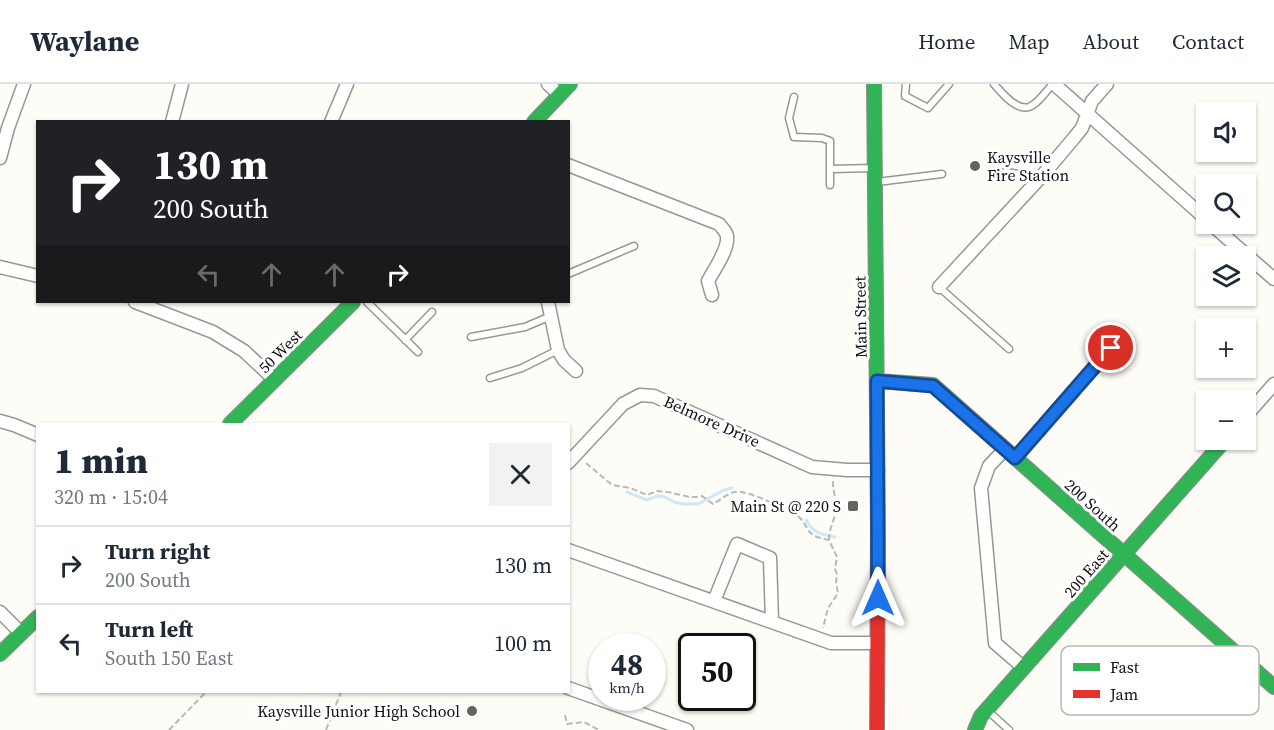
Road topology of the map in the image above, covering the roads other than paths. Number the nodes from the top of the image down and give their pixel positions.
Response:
1 (24, 84) edge
2 (182, 84) edge
3 (347, 84) edge
4 (548, 84) edge
5 (570, 84) edge
6 (874, 84) edge
7 (906, 84) edge
8 (949, 84) edge
9 (994, 84) edge
10 (1053, 84) edge
11 (1107, 84) edge
12 (560, 95) junction
13 (794, 97) dead end
14 (1087, 114) junction
15 (173, 120) edge
16 (332, 120) edge
17 (536, 120) edge
18 (0, 158) edge
19 (570, 166) edge
20 (830, 169) junction
21 (1005, 172) dead end
22 (942, 174) dead end
23 (874, 175) junction
24 (1041, 177) junction
25 (830, 185) dead end
26 (1196, 210) edge
27 (1222, 234) edge
28 (634, 246) dead end
29 (0, 267) edge
30 (570, 273) edge
31 (36, 276) edge
32 (1274, 279) edge
33 (939, 287) joint
34 (712, 295) dead end
35 (138, 303) edge
36 (352, 303) edge
37 (368, 303) edge
38 (548, 303) edge
39 (432, 312) dead end
40 (551, 316) junction
41 (471, 337) dead end
42 (405, 340) junction
43 (1111, 348) dead end
44 (1009, 349) dead end
45 (558, 350) junction
46 (418, 352) dead end
47 (576, 371) dead end
48 (490, 378) dead end
49 (275, 380) junction
50 (877, 381) junction
51 (1274, 384) edge
52 (1256, 404) edge
53 (0, 422) edge
54 (231, 423) edge
55 (36, 434) edge
56 (1216, 450) edge
57 (1010, 453) junction
58 (570, 461) edge
59 (878, 470) junction
60 (570, 550) edge
61 (1124, 554) junction
62 (714, 601) junction
63 (0, 612) edge
64 (36, 619) edge
65 (772, 622) junction
66 (21, 633) junction
67 (878, 643) junction
68 (1228, 646) edge
69 (0, 654) edge
70 (1024, 668) junction
71 (1259, 674) edge
72 (1274, 687) edge
73 (570, 689) edge
74 (987, 710) junction
75 (675, 728) edge
76 (687, 730) edge
77 (877, 730) edge
78 (975, 730) edge
79 (1009, 730) edge

1 - 18 street
2 - 15 street
3 - 16 street
4 - 12 street
5 - 12 street
6 - 23 street, Main Street
7 - 8 lane
9 - 10 lane
10 - 14 street
11 - 14 street
12 - 17 street
13 - 20 lane
14 - 24 street
14 - 26 street
19 - 34 street
20 - 23 lane
20 - 25 lane
21 - 24 lane
22 - 23 lane
23 - 50 street, Main Street
24 - 33 street
27 - 32 street
28 - 30 lane
29 - 31 street
33 - 44 lane
35 - 49 street
36 - 49 street, 50 West
37 - 42 lane
38 - 40 street
39 - 42 lane
40 - 41 lane
40 - 45 street
42 - 46 lane
43 - 57 street
45 - 47 street
45 - 48 lane
49 - 54 street, 50 West
50 - 57 street, 200 South
50 - 59 street, Main Street
51 - 52 street
53 - 55 street
56 - 61 street, 200 East
57 - 61 street, 200 South
57 - 70 street
58 - 59 street, Belmore Drive
59 - 67 street, Main Street
60 - 62 street
61 - 68 street, 200 South
61 - 70 street, 200 East
62 - 65 street
62 - 65 street
63 - 66 street
64 - 66 street
65 - 67 street
66 - 69 street
67 - 77 street, Main Street
70 - 74 street, 200 East
71 - 72 street, 200 South
73 - 75 street
74 - 78 street, 200 East
74 - 79 lane
75 - 76 street

